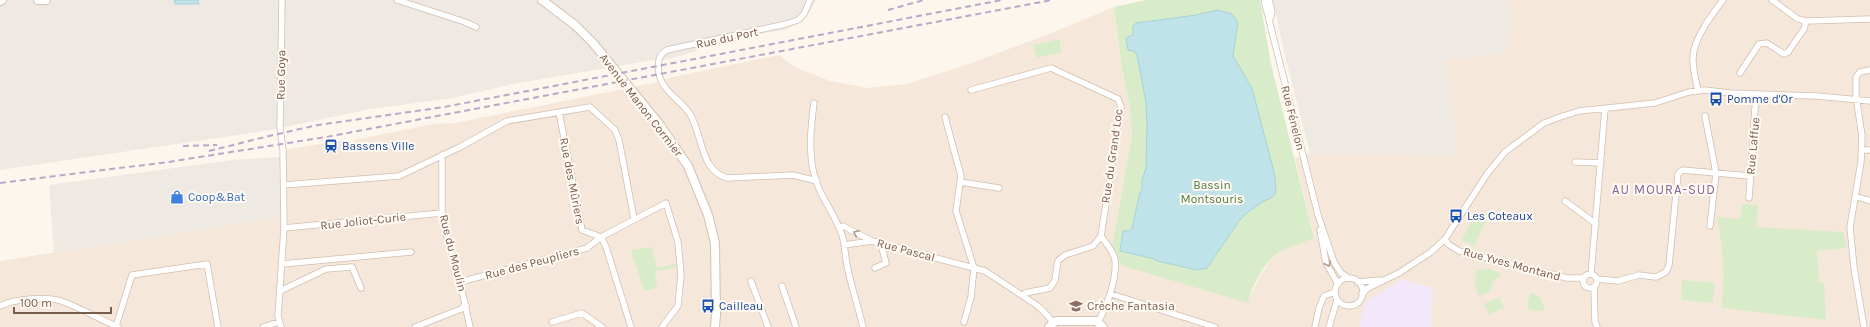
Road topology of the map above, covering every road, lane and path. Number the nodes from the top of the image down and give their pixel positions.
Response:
1 (38, 0) edge
2 (46, 0) edge
3 (282, 0) edge
4 (397, 0) edge
5 (542, 0) edge
6 (810, 0) edge
7 (1264, 0) edge
8 (1269, 0) edge
9 (1723, 0) edge
10 (1772, 0) edge
11 (1870, 19) edge
12 (1270, 20) junction
13 (1806, 21) junction
14 (476, 27) dead end
15 (1870, 70) edge
16 (1740, 73) dead end
17 (971, 90) dead end
18 (1701, 90) junction
19 (1756, 94) junction
20 (1857, 100) junction
21 (1870, 101) edge
22 (814, 104) dead end
23 (1606, 108) junction
24 (559, 112) junction
25 (1705, 116) dead end
26 (945, 117) dead end
27 (1862, 150) junction
28 (1870, 150) edge
29 (442, 155) junction
30 (1575, 162) dead end
31 (1601, 163) junction
32 (1716, 173) junction
33 (1750, 176) junction
34 (817, 181) junction
35 (960, 182) junction
36 (284, 185) junction
37 (1000, 188) dead end
38 (1855, 196) junction
39 (1749, 198) dead end
40 (1565, 200) dead end
41 (1870, 201) edge
42 (442, 213) junction
43 (1318, 215) junction
44 (634, 219) junction
45 (1596, 224) junction
46 (1710, 226) dead end
47 (284, 228) junction
48 (839, 228) junction
49 (1101, 236) junction
50 (601, 237) junction
51 (1445, 239) junction
52 (872, 241) junction
53 (881, 244) junction
54 (844, 245) junction
55 (411, 252) dead end
56 (282, 264) junction
57 (875, 268) dead end
58 (974, 268) junction
59 (1591, 274) junction
60 (1393, 276) junction
61 (1349, 278) junction
62 (1583, 278) junction
63 (1597, 279) junction
64 (752, 281) dead end
65 (460, 282) junction
66 (1358, 282) junction
67 (1338, 284) junction
68 (782, 286) dead end
69 (1594, 287) junction
70 (362, 288) dead end
71 (280, 291) junction
72 (1334, 292) junction
73 (1111, 294) junction
74 (1362, 294) junction
75 (1023, 296) junction
76 (1337, 300) junction
77 (716, 302) junction
78 (466, 305) junction
79 (1342, 305) junction
80 (0, 306) edge
81 (1332, 314) junction
82 (552, 322) dead end
83 (964, 322) dead end
84 (1101, 324) edge
85 (280, 325) edge
86 (1051, 325) edge
87 (117, 327) edge
88 (218, 327) edge
89 (263, 327) edge
90 (415, 327) edge
91 (470, 327) edge
92 (602, 327) edge
93 (631, 327) edge
94 (662, 327) edge
95 (712, 327) edge
96 (715, 327) edge
97 (768, 327) edge
98 (796, 327) edge
99 (863, 327) edge
100 (1215, 327) edge
101 (1315, 327) edge
102 (1329, 327) edge
103 (1597, 327) edge
104 (1864, 327) edge

1 - 2 street
3 - 36 street, Rue Goya
4 - 14 street
5 - 77 street, Avenue Manon Cormier
6 - 34 street, Rue du Port
7 - 12 street
8 - 12 street
9 - 18 street
10 - 13 street
11 - 13 street
12 - 43 street, Rue Fénelon
13 - 16 street
15 - 20 street
17 - 49 street, Rue du Grand Loc
18 - 19 street
18 - 23 street
19 - 20 street
19 - 33 street, Rue Laffue
20 - 21 street
20 - 27 street
22 - 34 street
23 - 31 street
23 - 51 street
24 - 29 street
24 - 44 street
24 - 50 street, Rue des Mûriers
25 - 32 street
26 - 35 street
27 - 28 street
27 - 38 street
29 - 36 street
29 - 42 street, Rue du Moulin
30 - 31 street
31 - 45 street
32 - 33 street
32 - 46 street
32 - 63 street
33 - 39 street, Rue Laffue
34 - 48 street
35 - 37 street
35 - 58 street
36 - 47 street, Rue Goya
38 - 41 street
38 - 104 street
40 - 45 street
42 - 47 street, Rue Joliot-Curie
42 - 65 street, Rue du Moulin
43 - 61 street, Rue Fénelon
43 -> 67 street, Rue Fénelon
44 - 50 street, Rue des Peupliers
44 - 94 street, Rue des Peupliers
45 - 59 street
47 - 56 street, Rue Goya
52 -> 48 street, Rue Pascal
48 - 54 street
49 - 73 street
49 - 75 street
50 - 65 street, Rue des Peupliers
50 - 93 street
51 - 60 street
51 - 62 street, Rue Yves Montand
52 - 53 street, Rue Pascal
52 - 54 street
53 - 57 street
53 - 58 street, Rue Pascal
54 - 99 street
55 - 56 street
56 - 71 street, Rue Goya
58 - 75 street, Rue Pascal
58 - 83 street
59 - 62 street
59 - 63 street
60 - 66 street
60 - 74 street
61 - 66 street
61 - 67 street
62 - 69 street
63 - 69 street
64 - 97 street
65 - 78 street, Rue du Moulin
66 - 74 street
67 - 72 street
68 - 98 street
69 - 103 street
70 - 71 street
71 - 85 street, Rue Goya
72 - 76 street
72 - 101 street
73 - 84 street
73 - 100 street
74 - 79 street
75 - 86 street, Rue Pascal
76 - 79 street
76 - 81 street
77 - 95 street, Avenue Manon Cormier
77 - 96 street, Avenue Manon Cormier
78 - 90 street
78 - 91 street, Rue du Moulin
79 - 81 street
80 - 87 street
81 - 102 street
82 - 92 street
84 - 86 street
85 - 89 street
87 - 88 street

